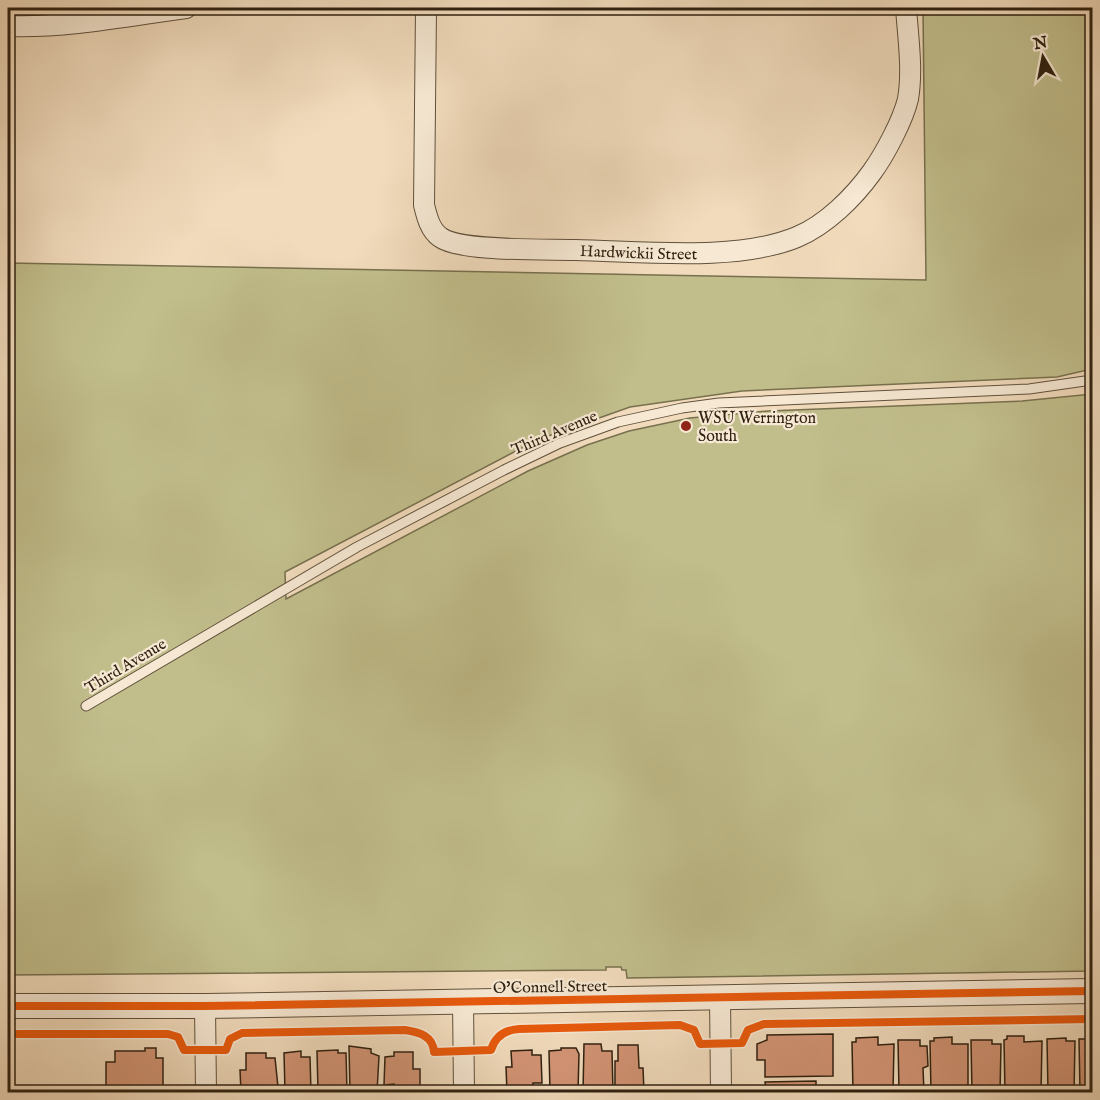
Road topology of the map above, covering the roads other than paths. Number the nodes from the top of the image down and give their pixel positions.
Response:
1 (186, 8) edge
2 (426, 8) edge
3 (906, 8) edge
4 (8, 26) edge
5 (1092, 380) edge
6 (86, 706) dead end
7 (1092, 991) edge
8 (720, 997) junction
9 (463, 1001) junction
10 (8, 1006) edge
11 (205, 1006) junction
12 (206, 1092) edge
13 (464, 1092) edge
14 (721, 1092) edge

1 - 4 street
2 - 3 street, Hardwickii Street
5 - 6 lane, Third Avenue
7 - 8 street, O'Connell Street
8 - 9 street, O'Connell Street
8 - 14 street
9 - 11 street, O'Connell Street
9 - 13 street
10 - 11 street, O'Connell Street
11 - 12 street

